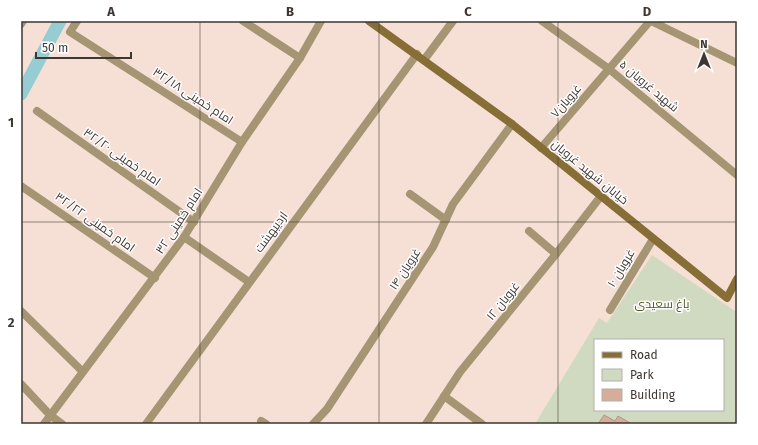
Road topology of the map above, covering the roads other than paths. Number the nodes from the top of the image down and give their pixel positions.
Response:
1 (23, 21) edge
2 (77, 21) edge
3 (243, 21) edge
4 (320, 21) edge
5 (368, 21) edge
6 (453, 21) edge
7 (542, 21) edge
8 (651, 21) edge
9 (21, 24) edge
10 (417, 54) junction
11 (300, 58) junction
12 (424, 60) junction
13 (737, 62) edge
14 (610, 69) junction
15 (36, 111) dead end
16 (512, 124) junction
17 (242, 142) junction
18 (541, 148) junction
19 (737, 175) edge
20 (21, 186) edge
21 (410, 194) dead end
22 (601, 196) junction
23 (446, 220) junction
24 (194, 222) junction
25 (529, 231) dead end
26 (184, 237) junction
27 (653, 239) junction
28 (556, 254) junction
29 (155, 278) junction
30 (737, 279) edge
31 (249, 282) junction
32 (610, 310) dead end
33 (21, 311) edge
34 (82, 372) junction
35 (21, 384) edge
36 (444, 396) junction
37 (50, 414) junction
38 (44, 424) edge
39 (62, 424) edge
40 (146, 424) edge
41 (313, 424) edge
42 (426, 424) edge
43 (482, 424) edge

1 - 9 street
2 - 17 street, امام خمینی ۳۲/۱۸
3 - 11 street
4 - 11 street, امام خمینی ۳۲
5 - 10 street, خیابان شهید غرویان
6 - 12 street
7 - 14 street, شهید غرویان ۵
8 - 13 street
8 - 14 street, غرویان۷
10 - 12 street, خیابان شهید غرویان
10 - 31 street, اردیبهشت
11 - 17 street, امام خمینی ۳۲
12 - 16 street, خیابان شهید غرویان
14 - 18 street, غرویان۷
14 - 19 street, شهید غرویان ۵
15 - 24 street, امام خمینی ۳۲/۲۰
16 - 18 street, خیابان شهید غرویان
16 - 23 street, غرویان ۱۴
17 - 24 street, امام خمینی ۳۲
18 - 22 street, خیابان شهید غرویان
20 - 29 street, امام خمینی ۳۲/۲۲
21 - 23 street
22 - 27 street, خیابان شهید غرویان
22 - 28 street, غرویان ۱۲
23 - 41 street, غرویان ۱۴
24 - 26 street, امام خمینی ۳۲
25 - 28 street
26 - 29 street, امام خمینی ۳۲
26 - 31 street
27 - 30 street, خیابان شهید غرویان
27 - 32 street, غرویان ۱۰
28 - 36 street, غرویان ۱۲
29 - 34 street, امام خمینی ۳۲
31 - 40 street, اردیبهشت
33 - 34 street
34 - 37 street, امام خمینی ۳۲
35 - 37 street
36 - 42 street, غرویان ۱۲
36 - 43 street
37 - 38 street, امام خمینی ۳۲
37 - 39 street

